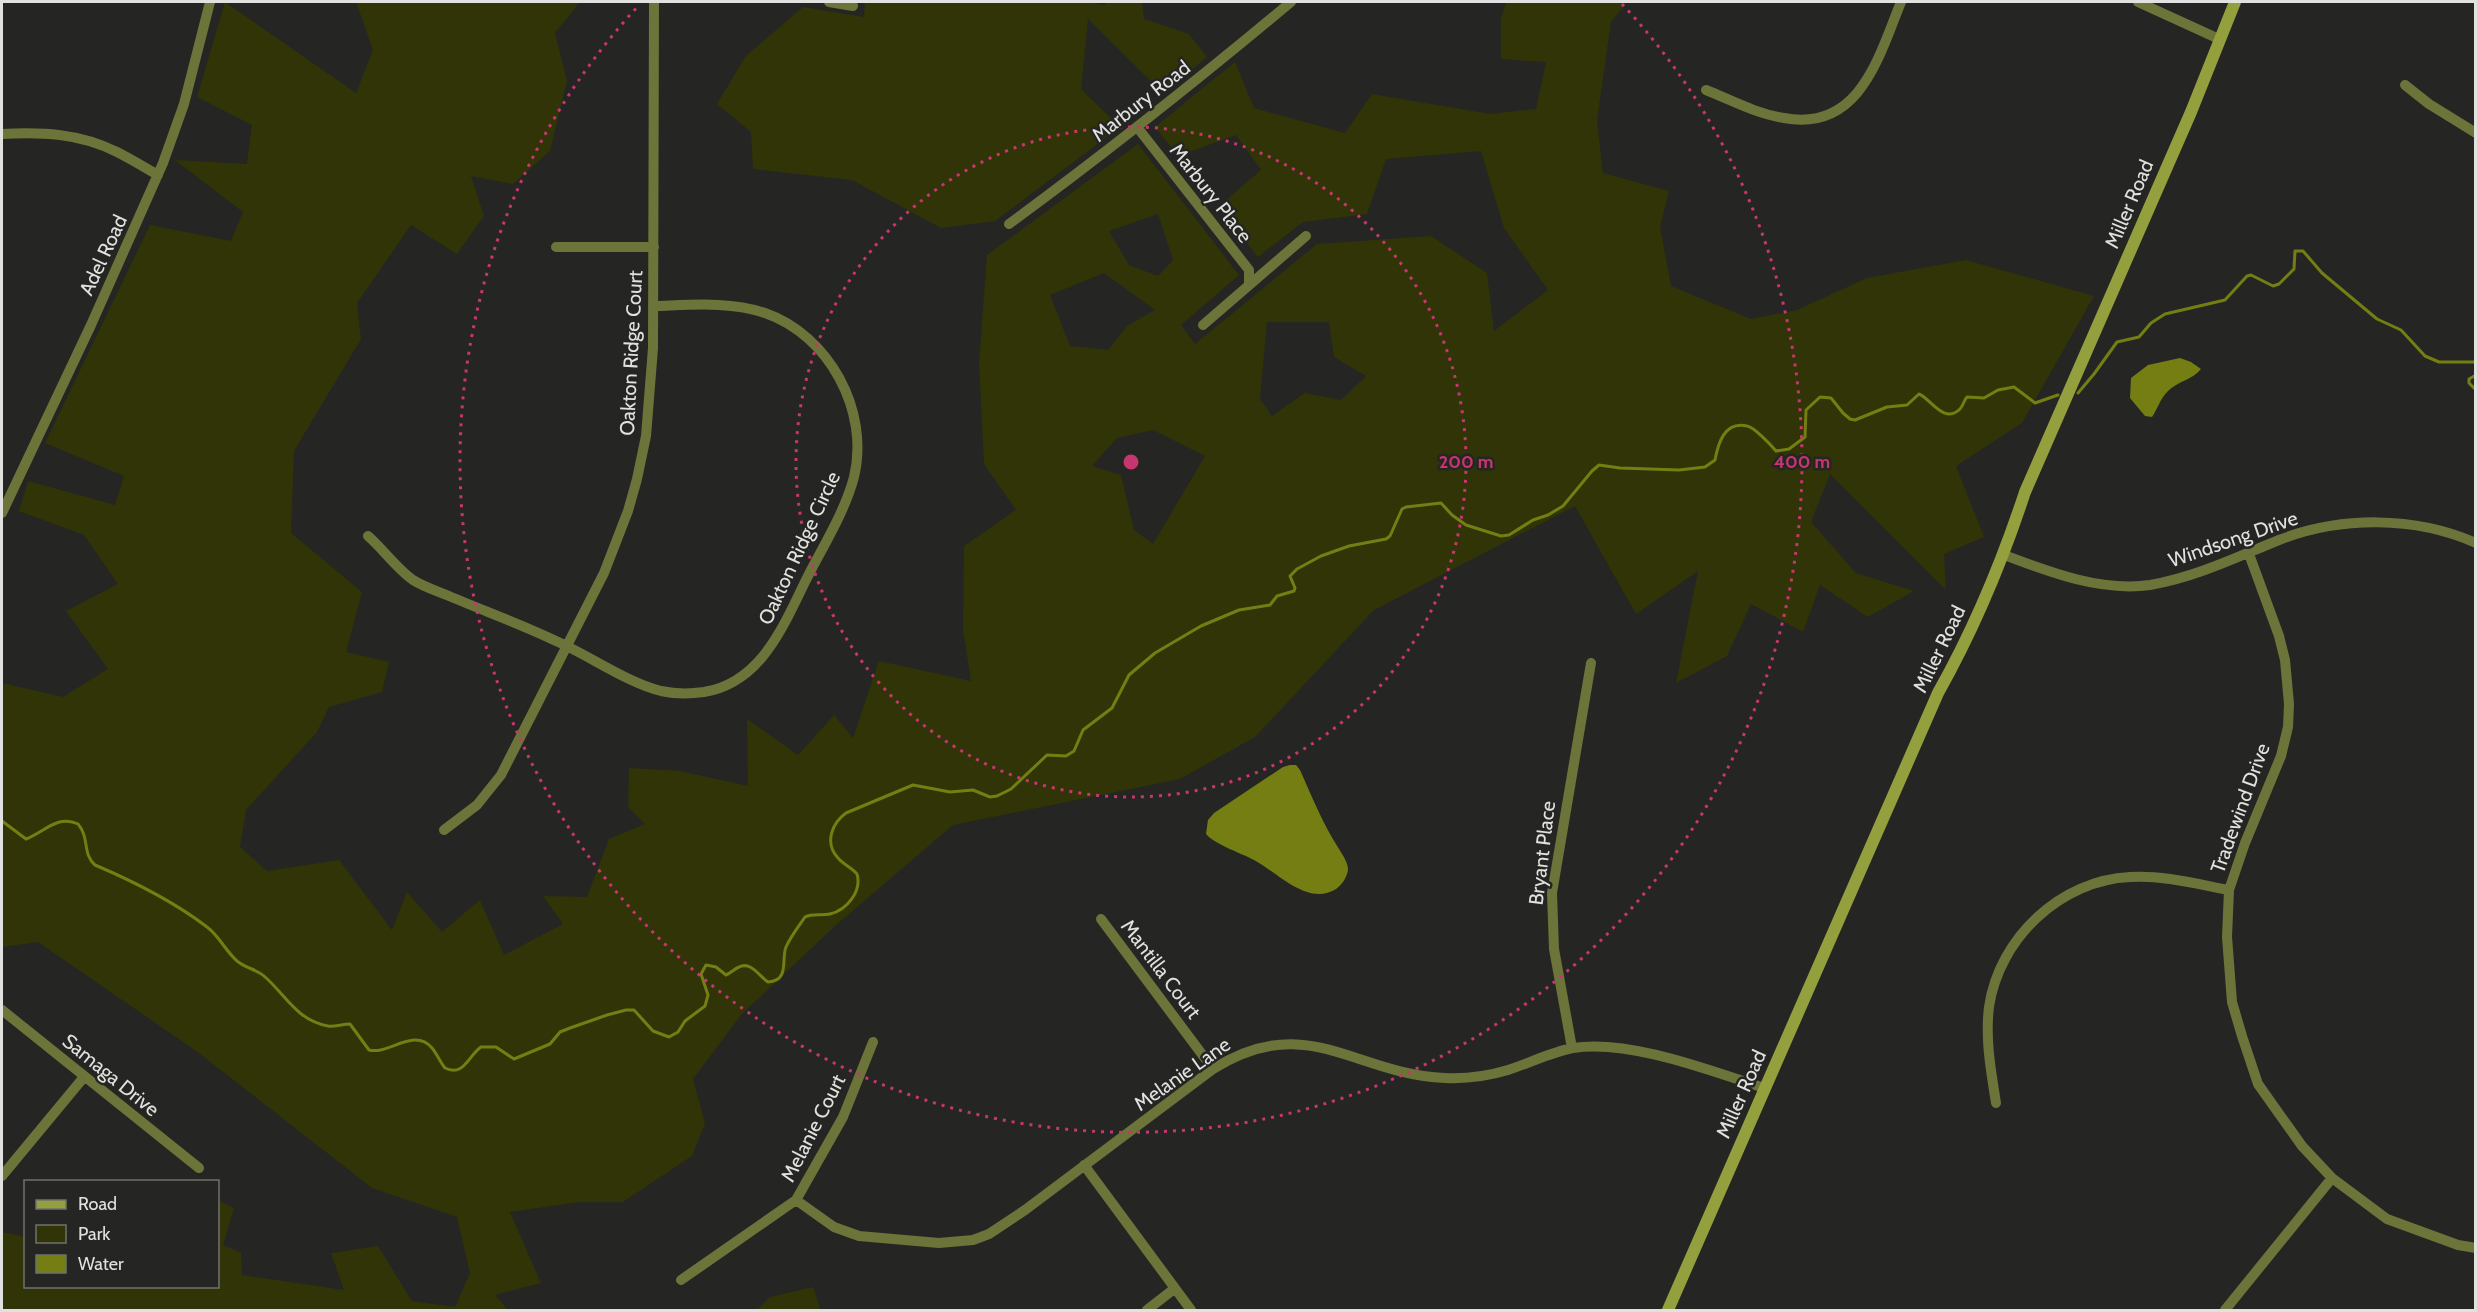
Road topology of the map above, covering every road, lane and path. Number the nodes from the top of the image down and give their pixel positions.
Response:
1 (210, 2) edge
2 (654, 2) edge
3 (829, 2) edge
4 (1291, 2) edge
5 (1901, 2) edge
6 (2138, 2) edge
7 (2235, 2) edge
8 (853, 6) dead end
9 (2219, 39) junction
10 (2405, 85) dead end
11 (1706, 90) dead end
12 (1137, 128) junction
13 (2475, 133) edge
14 (2, 134) edge
15 (158, 175) junction
16 (1009, 224) dead end
17 (1306, 236) dead end
18 (556, 247) dead end
19 (654, 247) junction
20 (1249, 283) junction
21 (654, 306) junction
22 (1203, 326) dead end
23 (2, 513) edge
24 (368, 536) dead end
25 (2475, 543) edge
26 (2249, 554) junction
27 (2004, 555) junction
28 (567, 646) junction
29 (1591, 663) dead end
30 (444, 830) dead end
31 (2229, 890) junction
32 (1101, 919) dead end
33 (2, 1010) edge
34 (873, 1042) dead end
35 (1572, 1048) junction
36 (1213, 1069) junction
37 (84, 1077) junction
38 (1764, 1088) junction
39 (1996, 1103) dead end
40 (1084, 1165) junction
41 (199, 1167) dead end
42 (2, 1176) edge
43 (2332, 1179) junction
44 (796, 1200) junction
45 (2475, 1248) edge
46 (681, 1280) dead end
47 (1174, 1289) junction
48 (1147, 1311) edge
49 (1191, 1311) edge
50 (1668, 1311) edge
51 (2225, 1311) edge

1 - 15 street, Adel Road
2 - 19 street, Oakton Ridge Court
3 - 8 street
4 - 12 street, Marbury Road
5 - 11 street
6 - 9 street
7 - 9 street, Miller Road
9 - 27 street, Miller Road
10 - 13 street
12 - 16 street, Marbury Road
12 - 20 street, Marbury Place
14 - 15 street
15 - 23 street, Adel Road
17 - 20 street
18 - 19 street
19 - 21 street, Oakton Ridge Court
20 - 22 street
21 - 28 street, Oakton Ridge Court
21 - 28 street, Oakton Ridge Circle
24 - 28 street, Oakton Ridge Circle
25 - 26 street, Windsong Drive
26 - 27 street, Windsong Drive
26 - 31 street, Tradewind Drive
27 - 38 street, Miller Road
28 - 30 street, Oakton Ridge Court
29 - 35 street, Bryant Place
31 - 39 street
31 - 43 street, Tradewind Drive
32 - 36 street, Mantilla Court
33 - 37 street, Samaga Drive
34 - 44 street, Melanie Court
35 - 36 street, Melanie Lane
35 - 38 street, Melanie Lane
36 - 40 street, Melanie Lane
37 - 41 street, Samaga Drive
37 - 42 street
38 - 50 street, Miller Road
40 - 44 street, Melanie Lane
40 - 47 street
43 - 45 street, Tradewind Drive
43 - 51 street
44 - 46 street, Melanie Court
47 - 48 street
47 - 49 street

